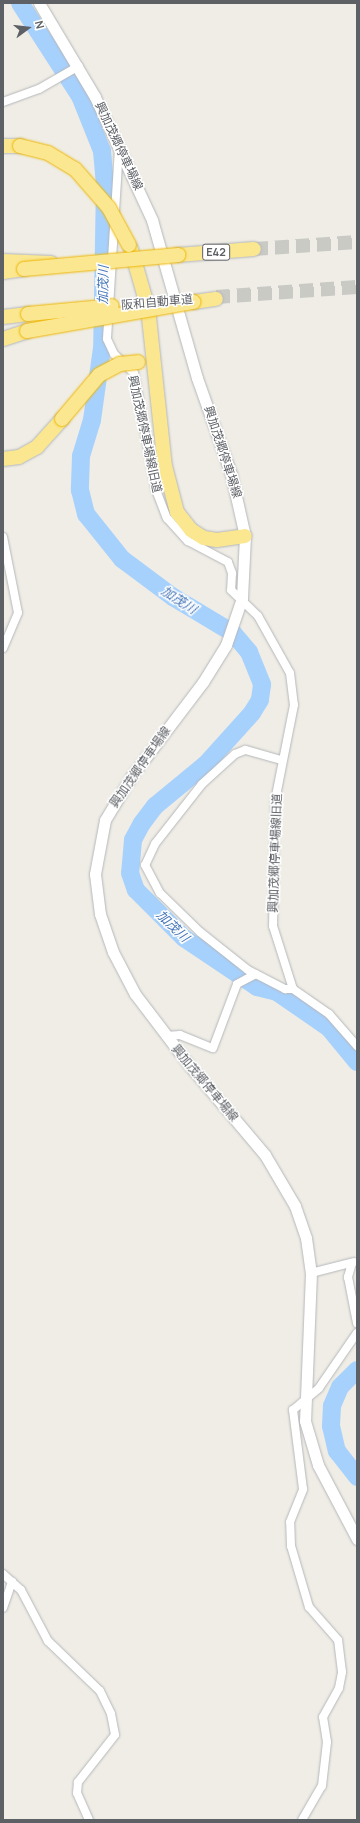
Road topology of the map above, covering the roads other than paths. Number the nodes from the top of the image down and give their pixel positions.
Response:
1 (39, 3) edge
2 (76, 68) junction
3 (3, 102) edge
4 (3, 146) edge
5 (119, 148) junction
6 (254, 249) tunnel mouth
7 (3, 261) edge
8 (25, 265) junction
9 (3, 272) edge
10 (216, 298) tunnel mouth
11 (194, 300) junction
12 (3, 317) edge
13 (3, 339) edge
14 (155, 367) junction
15 (3, 459) edge
16 (3, 536) edge
17 (245, 536) junction
18 (242, 598) junction
19 (3, 648) edge
20 (281, 760) junction
21 (256, 974) junction
22 (293, 989) junction
23 (166, 1036) junction
24 (357, 1046) edge
25 (355, 1262) edge
26 (311, 1274) junction
27 (357, 1323) edge
28 (357, 1332) edge
29 (303, 1400) junction
30 (357, 1538) edge
31 (3, 1574) edge
32 (12, 1582) junction
33 (3, 1608) edge
34 (89, 1820) edge
35 (302, 1820) edge

1 - 2 main road, 興加茂郷停車場線
2 - 3 street
2 - 5 main road, 興加茂郷停車場線
4 - 14 highway, bridge
5 - 17 main road, 興加茂郷停車場線
5 - 18 street, 興加茂郷停車場線旧道
6 - 8 highway, E42, bridge
7 - 8 highway
8 - 9 highway, E42
10 - 11 highway, 阪和自動車道
11 - 12 highway, 阪和自動車道, bridge
11 - 13 highway, bridge
14 - 15 highway, bridge
14 - 17 highway
16 - 19 street
17 - 18 main road, 興加茂郷停車場線
18 - 20 street, 興加茂郷停車場線旧道
18 - 23 main road, 興加茂郷停車場線
20 - 21 street
20 - 22 street, 興加茂郷停車場線旧道
21 - 22 street
21 - 23 street
22 - 24 street
23 - 26 main road, 興加茂郷停車場線
25 - 26 street
25 - 27 street
26 - 29 main road, 興加茂郷停車場線
28 - 29 street
29 - 30 main road, 興加茂郷停車場線
29 - 35 street
31 - 32 street
32 - 33 street
32 - 34 street

